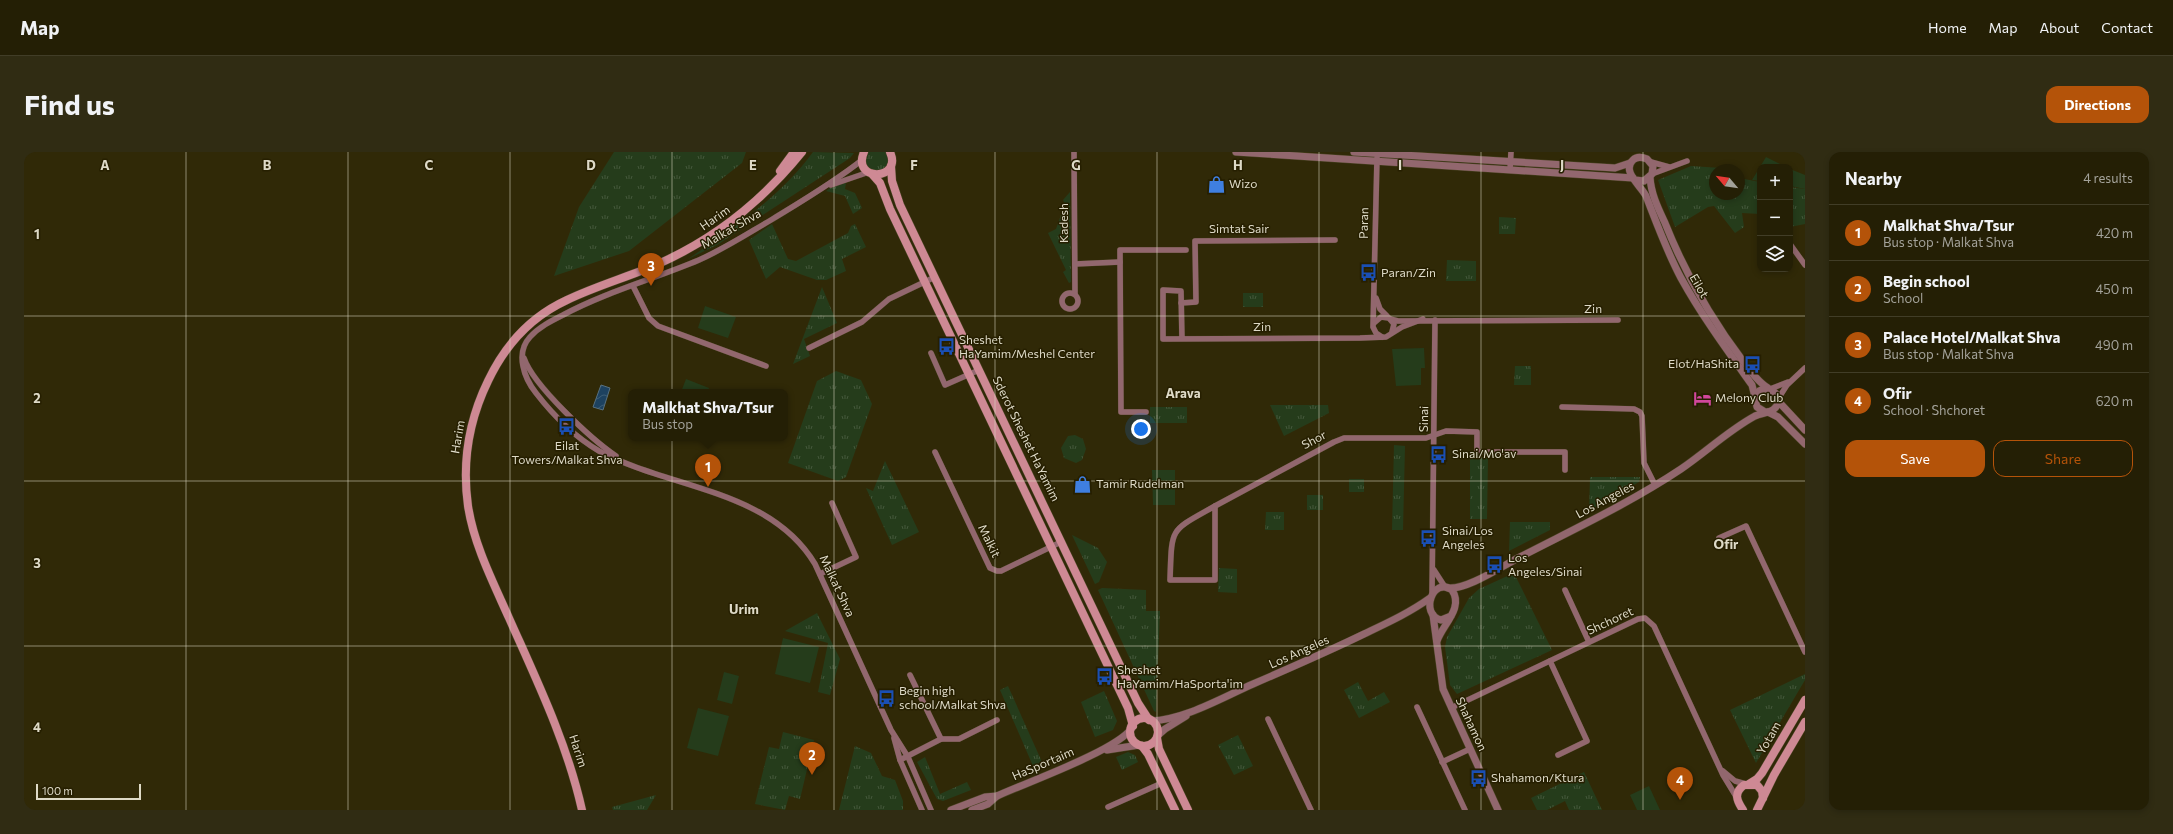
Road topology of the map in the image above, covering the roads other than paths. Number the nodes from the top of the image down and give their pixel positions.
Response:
1 (794, 152) edge
2 (802, 152) edge
3 (1074, 152) edge
4 (1236, 152) edge
5 (1354, 152) edge
6 (1510, 152) edge
7 (1636, 152) edge
8 (1646, 152) edge
9 (1377, 154) junction
10 (863, 155) edge
11 (892, 157) edge
12 (1510, 161) junction
13 (1632, 161) junction
14 (1650, 161) junction
15 (1687, 161) dead end
16 (1376, 162) junction
17 (1671, 167) junction
18 (1510, 170) junction
19 (870, 173) junction
20 (1651, 176) junction
21 (1634, 179) junction
22 (823, 188) junction
23 (757, 199) junction
24 (1334, 240) dead end
25 (1793, 248) edge
26 (1186, 250) dead end
27 (1120, 262) junction
28 (1075, 264) junction
29 (1805, 265) edge
30 (935, 277) junction
31 (924, 282) junction
32 (633, 286) junction
33 (1374, 293) junction
34 (1075, 294) dead end
35 (1182, 303) junction
36 (1389, 318) junction
37 (1423, 320) junction
38 (1435, 320) junction
39 (1618, 320) dead end
40 (1374, 326) junction
41 (1391, 334) junction
42 (1382, 337) junction
43 (1360, 338) junction
44 (1182, 339) junction
45 (809, 348) dead end
46 (523, 350) junction
47 (931, 353) dead end
48 (766, 366) dead end
49 (1805, 368) edge
50 (979, 370) junction
51 (969, 375) junction
52 (1790, 380) junction
53 (1769, 388) junction
54 (1755, 399) junction
55 (1778, 400) junction
56 (1562, 407) dead end
57 (1146, 412) dead end
58 (1766, 412) junction
59 (1744, 422) junction
60 (1805, 430) edge
61 (1434, 435) junction
62 (1805, 444) edge
63 (935, 452) dead end
64 (625, 462) junction
65 (1565, 470) dead end
66 (1655, 485) junction
67 (832, 503) dead end
68 (1215, 506) junction
69 (1720, 538) dead end
70 (1062, 542) junction
71 (1051, 547) junction
72 (1433, 567) junction
73 (820, 574) junction
74 (1469, 583) junction
75 (1446, 587) junction
76 (1565, 590) dead end
77 (1431, 596) junction
78 (1456, 602) junction
79 (1411, 611) junction
80 (1432, 614) junction
81 (1451, 616) junction
82 (1589, 642) junction
83 (1437, 643) junction
84 (1805, 652) edge
85 (1550, 661) junction
86 (910, 675) dead end
87 (1805, 700) edge
88 (1417, 707) dead end
89 (1451, 708) junction
90 (1195, 710) junction
91 (1268, 719) dead end
92 (997, 720) dead end
93 (1150, 720) junction
94 (1805, 722) edge
95 (1132, 727) junction
96 (891, 730) junction
97 (1157, 737) junction
98 (941, 739) junction
99 (1140, 745) junction
100 (1470, 749) junction
101 (1098, 752) junction
102 (1558, 755) dead end
103 (908, 757) junction
104 (900, 760) junction
105 (1442, 762) junction
106 (1721, 770) junction
107 (1162, 783) junction
108 (1748, 784) junction
109 (1737, 798) junction
110 (988, 804) edge
111 (1760, 805) edge
112 (1108, 807) dead end
113 (1746, 809) edge
114 (582, 810) edge
115 (922, 810) edge
116 (931, 810) edge
117 (951, 810) edge
118 (972, 810) edge
119 (1175, 810) edge
120 (1188, 810) edge
121 (1311, 810) edge
122 (1465, 810) edge
123 (1498, 810) edge

1 - 23 main road, Harim
2 - 23 main road, Harim
3 - 28 street, Kadesh
4 - 16 street
5 - 9 street
6 - 12 street
7 - 13 street
8 - 14 street
9 - 12 street
9 - 16 street, Paran
10 - 19 main road, Sderot Sheshet HaYamim
10 - 22 street, Malkat Shva
11 - 19 main road
11 - 30 main road, Sderot Sheshet HaYamim
12 - 13 street
12 - 18 street
13 - 14 street
13 - 21 street
14 - 17 street
14 - 20 street
15 - 17 street
16 - 18 street
16 - 33 street, Paran
17 - 20 street
18 - 21 street
19 - 22 street, Malkat Shva
19 - 31 main road, Sderot Sheshet HaYamim
20 - 21 street
20 - 53 street, Eilot
21 - 54 street, Eilot
22 - 32 street, Malkat Shva
23 - 114 main road, Harim
24 - 35 street, Simtat Sair
25 - 29 street
26 - 27 street
27 - 28 street
27 - 57 street
28 - 34 street, Kadesh
30 - 31 street
30 - 50 main road, Sderot Sheshet HaYamim
31 - 45 street
31 - 51 main road, Sderot Sheshet HaYamim
32 - 46 street, Malkat Shva
32 - 48 street
33 - 36 street, Paran
33 - 40 street, Paran
35 - 44 street
35 - 44 street, Zin
36 - 37 street, Zin
36 - 40 street
36 - 41 street
37 - 38 street, Zin
37 - 41 street, Zin
38 - 39 street, Zin
38 - 61 street, Sinai
40 - 42 street
40 - 43 street
41 - 42 street
42 - 43 street, Zin
43 - 44 street, Zin
46 - 64 street, Malkat Shva
46 - 64 street, Malkat Shva
47 - 51 street
49 - 52 street
50 - 51 street
50 - 70 main road, Sderot Sheshet HaYamim
51 - 71 main road, Sderot Sheshet HaYamim
52 - 53 street
52 - 55 street
53 - 54 street
53 - 55 street
54 - 58 street
54 - 59 street, Los Angeles
55 - 58 street
55 - 60 street
56 - 66 street
58 - 59 street, Los Angeles
58 - 62 street
59 - 66 street, Los Angeles
61 - 65 street, Shor
61 - 68 street, Shor
61 - 72 street, Sinai
63 - 71 street, Malkit
64 - 73 street, Malkat Shva
66 - 74 street, Los Angeles
67 - 73 street
68 - 68 street, Shor
69 - 84 street
70 - 71 street, Malkit
70 - 93 main road, Sderot Sheshet HaYamim
71 - 95 main road, Sderot Sheshet HaYamim
72 - 75 street, Sinai
72 - 77 street, Sinai
73 - 96 street, Malkat Shva
74 - 75 street, Los Angeles
74 - 78 street, Los Angeles
75 - 77 street
75 - 78 street
76 - 82 street
77 - 79 street, Los Angeles
77 - 80 street
78 - 81 street
79 - 80 street, Los Angeles
79 - 90 street, Los Angeles
80 - 81 street
80 - 83 street, Shahamon
81 - 83 street
82 - 85 street, Shchoret
82 - 106 street, Shchoret
83 - 89 street, Shahamon
85 - 89 street, Shchoret
85 - 102 street
86 - 98 street
87 - 108 main road, Yotam
88 - 105 street
89 - 100 street, Shahamon
90 - 93 street, Los Angeles
90 - 97 street, Los Angeles
91 - 121 street
92 - 98 street
93 - 95 main road
93 - 97 main road
94 - 111 main road, Yotam
95 - 99 main road
95 - 101 street, HaSportaim
96 - 103 street, Malkat Shva
96 - 104 street, Malkat Shva
97 - 99 main road
97 - 120 main road
98 - 103 street
99 - 101 street, HaSportaim
99 - 107 main road
100 - 105 street
100 - 123 street, Shahamon
101 - 110 street, HaSportaim
103 - 104 street
103 - 116 street, Malkat Shva
104 - 115 street, Malkat Shva
105 - 122 street
106 - 108 street, Shchoret
106 - 109 street, Shchoret
107 - 112 street
107 - 119 main road
108 - 109 main road
108 - 111 main road
109 - 113 main road
110 - 117 street, HaSportaim
110 - 118 street, HaSportaim
111 - 113 main road

